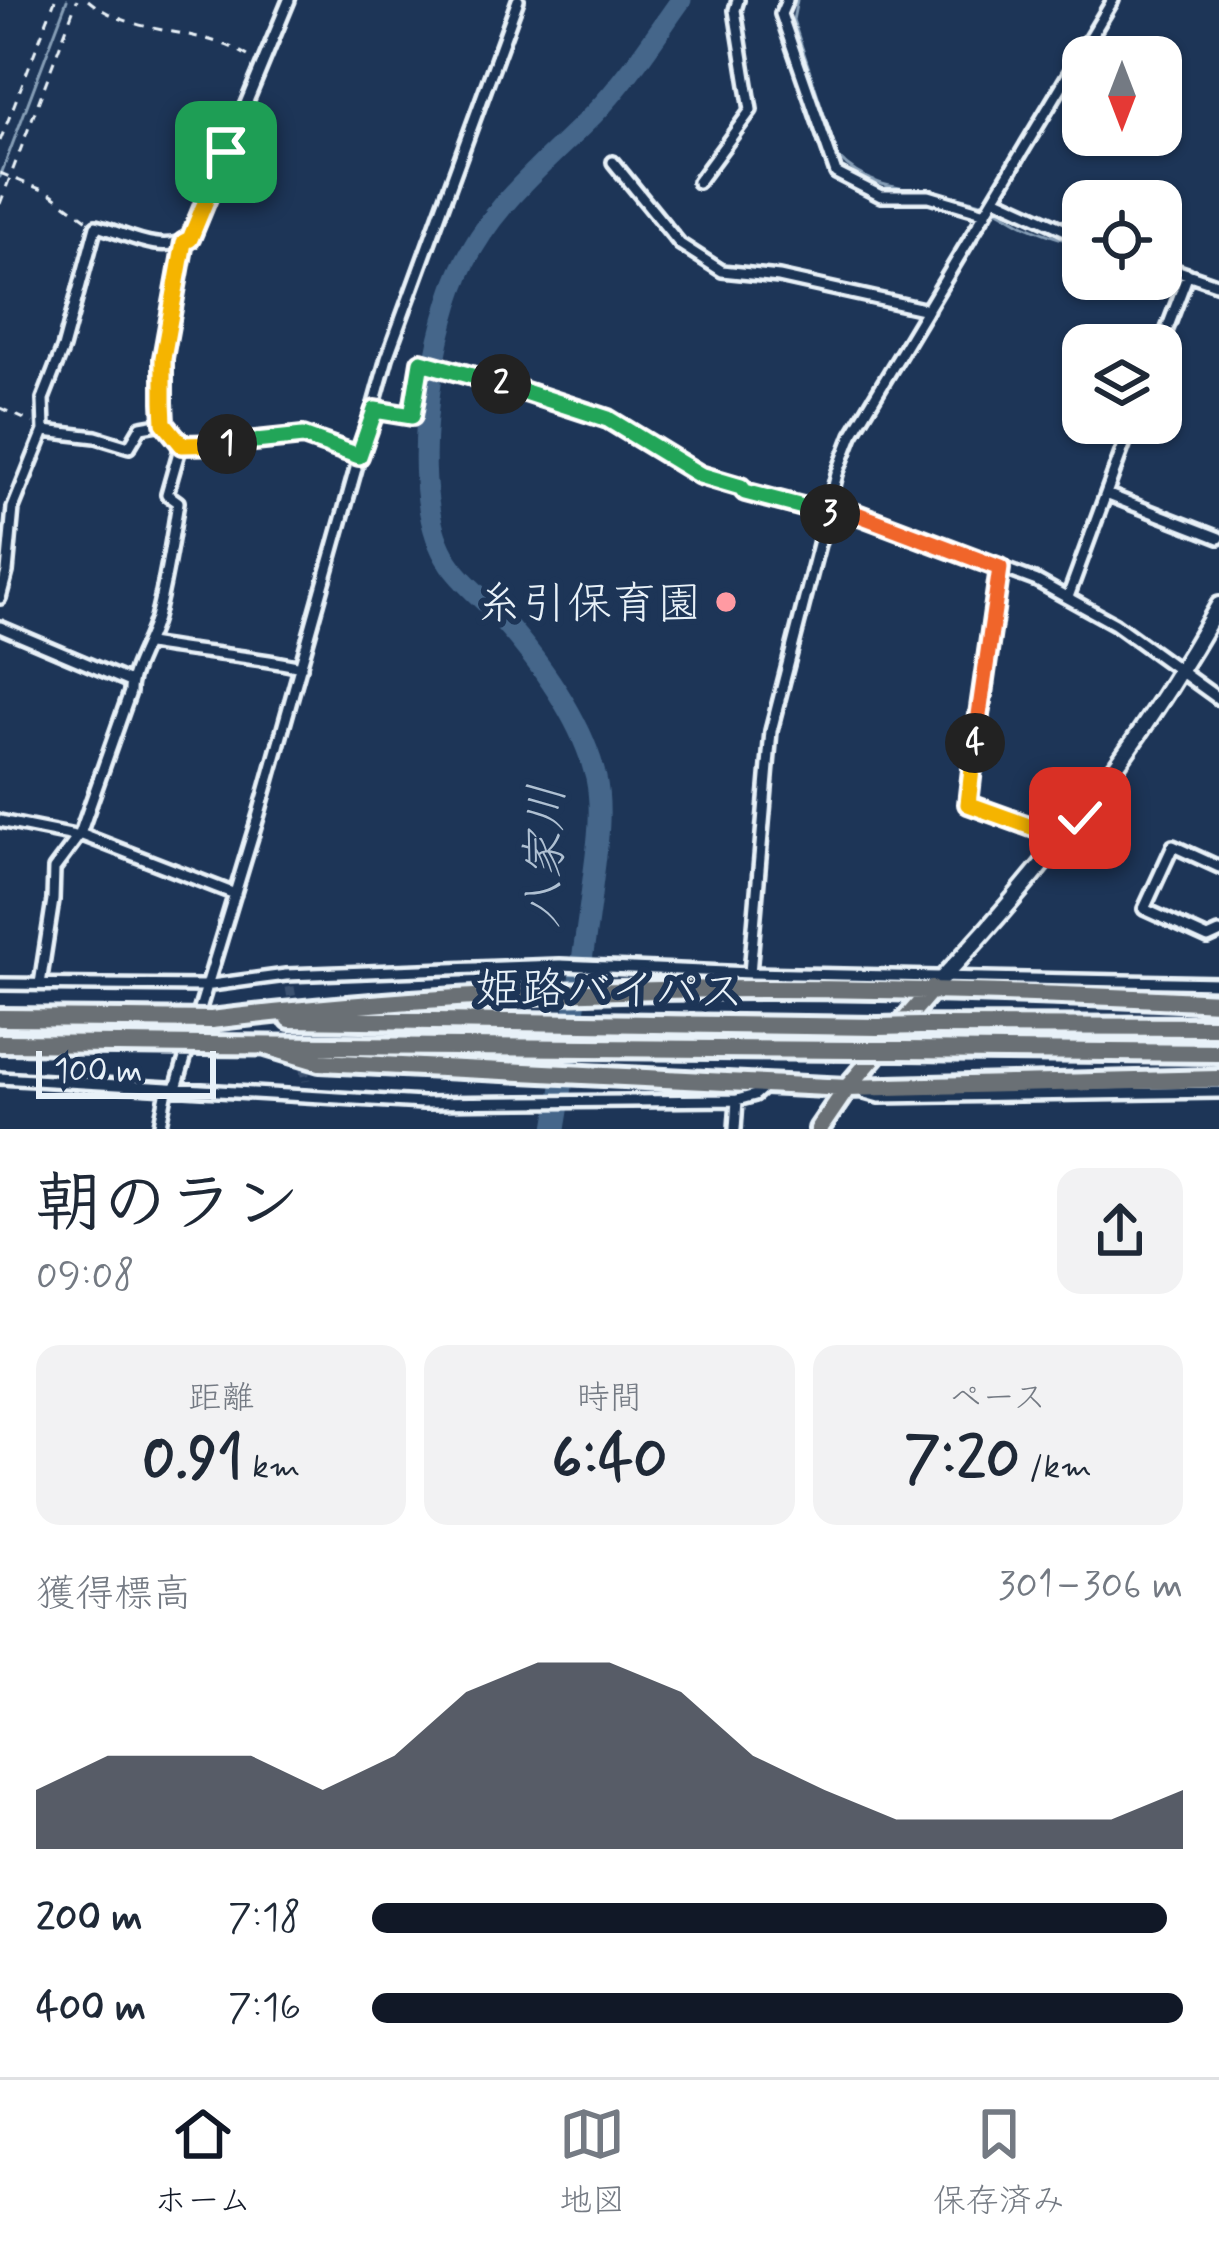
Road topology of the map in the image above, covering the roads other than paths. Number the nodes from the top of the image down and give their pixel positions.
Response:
1 (289, 0) edge
2 (518, 0) edge
3 (738, 0) edge
4 (785, 0) edge
5 (1113, 0) edge
6 (613, 162) dead end
7 (698, 182) dead end
8 (995, 199) junction
9 (986, 213) junction
10 (1062, 229) edge
11 (184, 242) junction
12 (1182, 272) edge
13 (1188, 274) junction
14 (1219, 285) edge
15 (928, 310) junction
16 (1169, 324) edge
17 (421, 362) road end
18 (375, 410) junction
19 (164, 423) junction
20 (44, 431) junction
21 (640, 440) road end
22 (1124, 444) edge
23 (182, 445) junction
24 (359, 456) junction
25 (1106, 494) junction
26 (824, 516) junction
27 (1219, 538) edge
28 (1000, 568) junction
29 (1069, 596) junction
30 (0, 598) edge
31 (1219, 605) edge
32 (0, 627) edge
33 (149, 644) junction
34 (301, 667) junction
35 (1180, 674) junction
36 (130, 682) junction
37 (1219, 699) edge
38 (0, 821) edge
39 (78, 835) junction
40 (1062, 838) junction
41 (1219, 867) edge
42 (235, 894) junction
43 (1219, 933) edge
44 (750, 973) junction
45 (286, 975) junction
46 (0, 983) edge
47 (937, 983) junction
48 (1219, 983) edge
49 (40, 984) junction
50 (204, 986) junction
51 (290, 987) tunnel mouth
52 (1219, 1002) edge
53 (0, 1018) edge
54 (211, 1020) junction
55 (1219, 1027) edge
56 (0, 1043) edge
57 (266, 1046) junction
58 (1219, 1053) edge
59 (0, 1078) edge
60 (1219, 1079) edge
61 (306, 1081) tunnel mouth
62 (765, 1086) junction
63 (847, 1088) junction
64 (171, 1089) junction
65 (1219, 1092) edge
66 (308, 1097) junction
67 (737, 1100) junction
68 (159, 1129) edge
69 (735, 1129) edge
70 (819, 1129) edge

1 - 11 street
2 - 18 street
3 - 7 street
4 - 9 street
5 - 8 street
6 - 15 street
8 - 9 street
8 - 10 street
9 - 15 street
11 - 19 street
11 - 20 street
12 - 13 street
13 - 14 street
13 - 16 street
15 - 26 street
17 - 18 street
18 - 24 street
19 - 20 street
19 - 23 street
20 - 30 street
21 - 26 street
22 - 25 street
23 - 24 street
23 - 33 street
24 - 34 street
25 - 27 street
25 - 29 street
26 - 28 street
26 - 44 street
28 - 29 street
28 - 40 street
29 - 35 street
31 - 35 main road
32 - 36 street
33 - 34 street
33 - 36 street
34 - 42 street
35 - 37 street
35 - 40 main road
36 - 39 street
38 - 39 street
39 - 42 street
39 - 49 street
40 - 47 main road
41 - 43 street
42 - 50 street
44 - 45 street
44 - 47 street
45 - 50 street
45 - 51 street
46 - 49 street
47 - 48 street
47 - 52 highway
47 - 54 highway
47 - 63 highway
49 - 50 street
50 - 64 street
53 - 54 highway, 姫路バイパス, bridge
54 - 55 highway, 姫路バイパス, bridge
56 - 57 highway, 姫路バイパス, bridge
57 - 58 highway, 姫路バイパス, bridge
57 - 62 highway
59 - 64 street
60 - 63 highway
61 - 66 street
62 - 63 highway
62 - 67 street
63 - 65 street
63 - 70 highway
64 - 66 street
64 - 68 street
66 - 67 street
67 - 69 street

